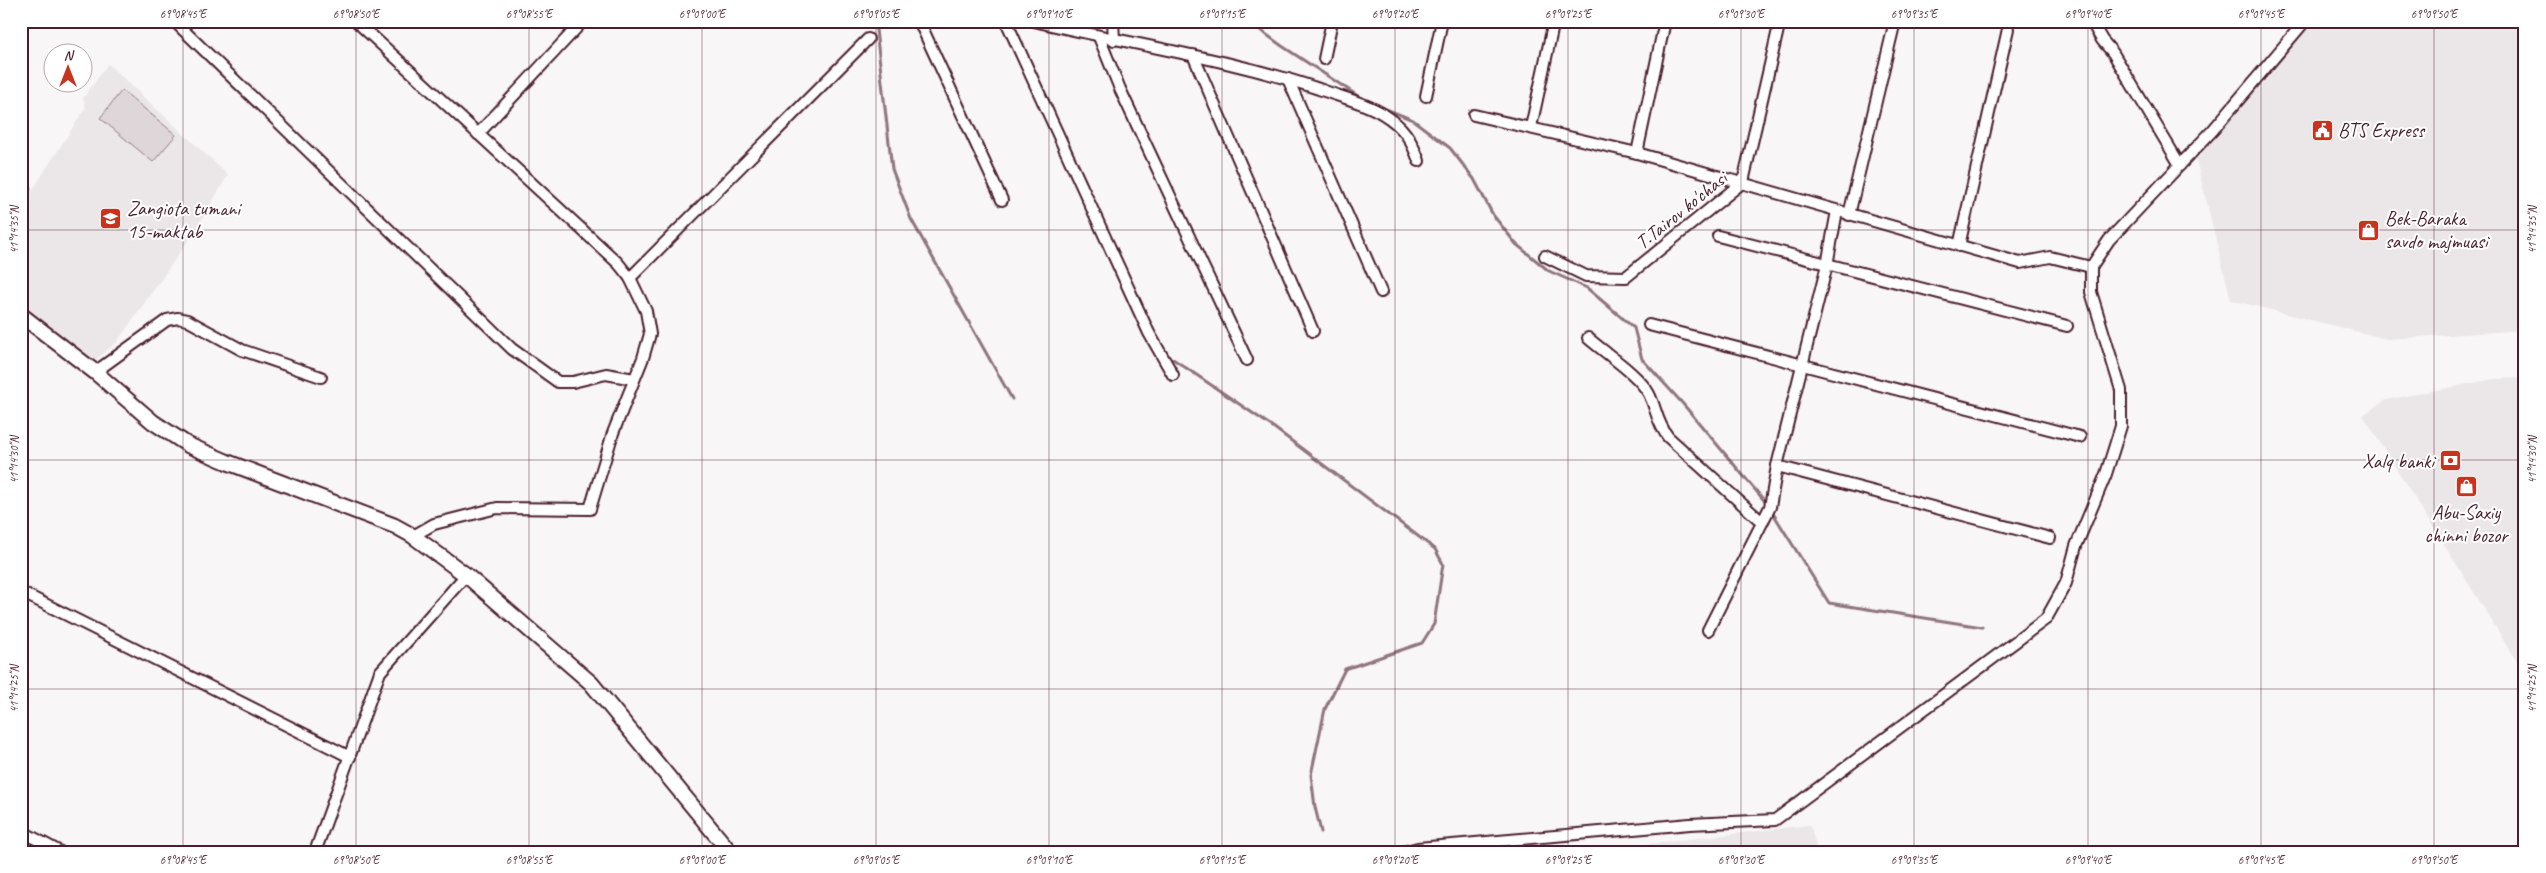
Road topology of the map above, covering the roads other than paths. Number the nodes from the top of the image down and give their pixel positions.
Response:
1 (174, 21) edge
2 (356, 21) edge
3 (583, 21) edge
4 (919, 21) edge
5 (1006, 21) edge
6 (1113, 21) edge
7 (1332, 21) edge
8 (1442, 21) edge
9 (1554, 21) edge
10 (1665, 21) edge
11 (1780, 21) edge
12 (1895, 21) edge
13 (2091, 21) edge
14 (2305, 21) edge
15 (1039, 22) edge
16 (2008, 29) dead end
17 (1099, 37) junction
18 (868, 39) dead end
19 (1114, 40) junction
20 (1192, 56) junction
21 (1324, 59) dead end
22 (1288, 79) junction
23 (1426, 96) dead end
24 (1474, 115) dead end
25 (1531, 127) junction
26 (478, 134) junction
27 (1637, 153) junction
28 (1419, 161) dead end
29 (2180, 165) junction
30 (1743, 182) junction
31 (1002, 200) dead end
32 (1837, 211) junction
33 (1849, 215) junction
34 (1718, 236) dead end
35 (1959, 246) junction
36 (1545, 256) dead end
37 (1827, 265) junction
38 (2091, 267) junction
39 (630, 278) junction
40 (1381, 292) dead end
41 (21, 315) edge
42 (1649, 325) dead end
43 (2068, 326) dead end
44 (1313, 331) dead end
45 (1588, 338) dead end
46 (1247, 360) dead end
47 (1803, 364) junction
48 (95, 372) junction
49 (1173, 375) dead end
50 (321, 377) dead end
51 (634, 379) junction
52 (2080, 437) dead end
53 (1777, 466) junction
54 (1762, 522) junction
55 (413, 536) junction
56 (2050, 538) dead end
57 (466, 575) junction
58 (21, 592) edge
59 (1708, 630) dead end
60 (350, 757) junction
61 (21, 832) edge
62 (60, 852) edge
63 (315, 852) edge
64 (730, 852) edge
65 (1403, 852) edge

1 - 51 street
2 - 26 street
3 - 26 street
4 - 31 street
5 - 49 street
6 - 19 street
7 - 21 street
8 - 23 street
9 - 25 street
10 - 27 street
11 - 30 street, T.Tairov ko'chasi
12 - 33 street
13 - 29 street
14 - 29 street
15 - 17 street
16 - 35 street
17 - 19 street
17 - 46 street
18 - 39 street
19 - 20 street
20 - 22 street
20 - 44 street
22 - 28 street
22 - 40 street
24 - 25 street
25 - 27 street
26 - 39 street
27 - 30 street
29 - 38 street
30 - 32 street
30 - 36 street, T.Tairov ko'chasi
32 - 33 street
32 - 37 street
33 - 35 street
34 - 37 street
35 - 38 street
37 - 43 street
37 - 47 street
38 - 65 street
39 - 51 street
41 - 48 street
42 - 47 street
45 - 54 street
47 - 52 street
47 - 53 street
48 - 50 street
48 - 55 street
51 - 55 street
53 - 54 street
53 - 56 street
54 - 59 street
55 - 57 street
57 - 60 street
57 - 64 street
58 - 60 street
60 - 63 street
61 - 62 street

